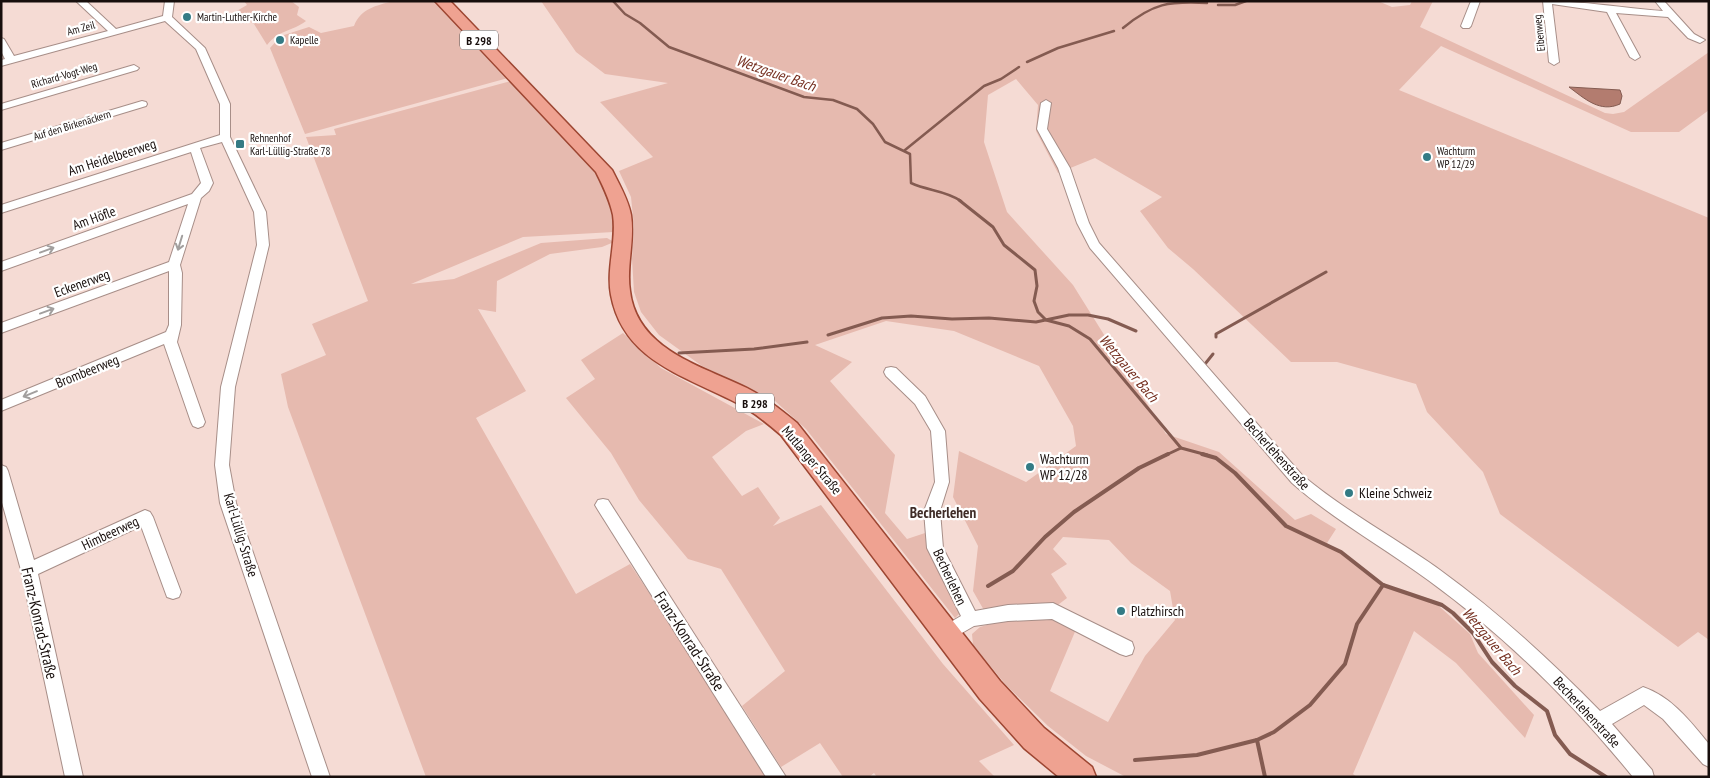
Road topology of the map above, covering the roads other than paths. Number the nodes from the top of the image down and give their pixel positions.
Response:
1 (80, 1) edge
2 (170, 1) edge
3 (442, 1) edge
4 (1476, 1) edge
5 (1548, 1) edge
6 (1659, 1) edge
7 (1610, 10) junction
8 (1670, 14) junction
9 (167, 18) junction
10 (1466, 26) dead end
11 (114, 32) junction
12 (1700, 40) dead end
13 (2, 42) edge
14 (1635, 57) dead end
15 (6, 61) edge
16 (1554, 62) dead end
17 (134, 68) dead end
18 (1046, 103) dead end
19 (142, 104) dead end
20 (1, 106) edge
21 (227, 141) junction
22 (194, 146) junction
23 (1, 147) edge
24 (196, 197) junction
25 (1, 208) edge
26 (174, 265) junction
27 (1, 267) edge
28 (1, 328) edge
29 (172, 335) junction
30 (891, 372) dead end
31 (1, 406) edge
32 (198, 422) dead end
33 (1, 471) edge
34 (603, 505) dead end
35 (29, 570) junction
36 (173, 592) dead end
37 (971, 619) junction
38 (948, 633) junction
39 (1126, 648) dead end
40 (1598, 722) junction
41 (1709, 758) edge
42 (74, 777) edge
43 (321, 777) edge
44 (777, 777) edge
45 (1082, 777) edge
46 (1645, 777) edge

1 - 11 street
2 - 9 street
3 - 38 main road, Mutlanger Straße / B 298
4 - 10 street
5 - 7 street
5 - 16 street, Eibenweg
6 - 8 street
7 - 8 street
7 - 14 street
8 - 12 street
9 - 11 street, Am Zeil
9 - 21 street
11 - 15 street, Am Zeil
13 - 15 street
17 - 20 street, Richard-Vogt-Weg
18 - 40 street, Becherlehenstraße
19 - 23 street, Auf den Birkenäckern
21 - 22 street, Am Heidelbeerweg
21 - 43 street, Karl-Lüllig-Straße
22 - 24 street
22 - 25 street, Am Heidelbeerweg
24 -> 26 street
27 -> 24 street, Am Höfle
28 -> 26 street, Eckenerweg
26 - 29 street
29 -> 31 street, Brombeerweg
29 - 32 street
30 - 37 street, Becherlehen
33 - 35 street, Franz-Konrad-Straße
34 - 44 street, Franz-Konrad-Straße
35 - 36 street, Himbeerweg
35 - 42 street, Franz-Konrad-Straße
37 - 38 street, Becherlehen
37 - 39 street, Becherlehen
38 - 45 main road, Mutlanger Straße / B 298
40 - 41 street
40 - 46 street, Becherlehenstraße

